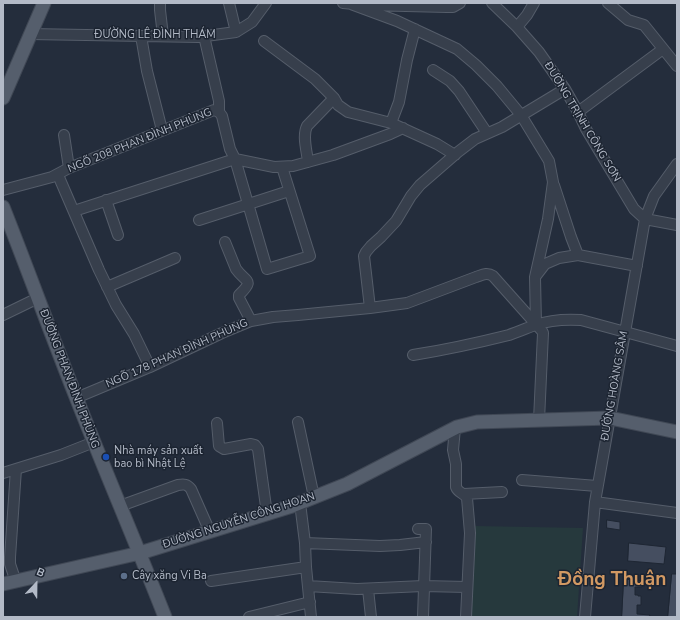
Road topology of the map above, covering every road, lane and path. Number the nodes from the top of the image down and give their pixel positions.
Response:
1 (44, 3) edge
2 (160, 3) edge
3 (229, 3) edge
4 (266, 3) edge
5 (460, 3) edge
6 (492, 3) edge
7 (534, 3) edge
8 (608, 3) edge
9 (347, 4) edge
10 (517, 27) junction
11 (415, 29) junction
12 (236, 32) junction
13 (30, 34) junction
14 (141, 36) junction
15 (163, 36) junction
16 (204, 36) junction
17 (264, 41) dead end
18 (663, 49) junction
19 (677, 66) edge
20 (433, 70) dead end
21 (565, 89) junction
22 (3, 98) edge
23 (334, 98) junction
24 (220, 112) junction
25 (578, 112) junction
26 (521, 115) junction
27 (391, 123) junction
28 (403, 128) junction
29 (162, 130) junction
30 (487, 133) junction
31 (64, 135) dead end
32 (455, 155) junction
33 (235, 159) junction
34 (308, 162) junction
35 (677, 164) edge
36 (282, 166) junction
37 (69, 168) junction
38 (55, 176) junction
39 (553, 182) junction
40 (3, 190) edge
41 (289, 191) junction
42 (106, 200) junction
43 (248, 204) junction
44 (74, 211) junction
45 (4, 214) edge
46 (645, 219) junction
47 (199, 220) dead end
48 (677, 226) edge
49 (118, 235) dead end
50 (225, 242) dead end
51 (578, 255) junction
52 (175, 258) dead end
53 (637, 266) junction
54 (536, 277) junction
55 (107, 287) junction
56 (38, 298) junction
57 (370, 308) junction
58 (3, 315) edge
59 (251, 321) junction
60 (536, 324) junction
61 (625, 333) junction
62 (677, 346) edge
63 (413, 355) dead end
64 (150, 367) junction
65 (76, 398) junction
66 (610, 418) junction
67 (539, 420) junction
68 (298, 422) dead end
69 (216, 423) dead end
70 (455, 428) junction
71 (677, 432) edge
72 (94, 442) junction
73 (16, 469) junction
74 (3, 473) edge
75 (522, 480) dead end
76 (597, 486) junction
77 (502, 492) dead end
78 (464, 494) junction
79 (314, 497) junction
80 (595, 502) junction
81 (300, 503) junction
82 (120, 506) junction
83 (677, 513) edge
84 (267, 514) junction
85 (418, 529) dead end
86 (210, 532) junction
87 (426, 542) junction
88 (305, 543) junction
89 (140, 553) junction
90 (306, 567) junction
91 (210, 581) dead end
92 (16, 582) junction
93 (3, 584) edge
94 (308, 586) junction
95 (423, 586) junction
96 (467, 587) junction
97 (368, 589) junction
98 (310, 602) junction
99 (165, 617) edge
100 (249, 617) edge
101 (311, 617) edge
102 (371, 617) edge
103 (423, 617) edge
104 (466, 617) edge
105 (585, 617) edge

1 - 13 main road
2 - 15 street
3 - 12 street
4 - 12 street, ĐƯỜNG LÊ ĐÌNH THÁM
5 - 9 street
6 - 10 street, ĐƯỜNG TRỊNH CÔNG SƠN
7 - 10 street
8 - 18 street
9 - 11 street
10 - 21 street, ĐƯỜNG TRỊNH CÔNG SƠN
11 - 26 street
11 - 27 street
12 - 16 street, ĐƯỜNG LÊ ĐÌNH THÁM
13 - 14 street, ĐƯỜNG LÊ ĐÌNH THÁM
13 - 22 main road
14 - 15 street, ĐƯỜNG LÊ ĐÌNH THÁM
14 - 29 street
15 - 16 street, ĐƯỜNG LÊ ĐÌNH THÁM
16 - 24 street
17 - 23 street
18 - 19 street
18 - 25 street
20 - 30 street
21 - 25 street, ĐƯỜNG TRỊNH CÔNG SƠN
21 - 26 street
23 - 27 street
23 - 34 street
24 - 29 street, NGÕ 208 PHAN ĐÌNH PHÙNG
24 - 33 street, NGÕ 208 PHAN ĐÌNH PHÙNG
25 - 46 street, ĐƯỜNG TRỊNH CÔNG SƠN
26 - 30 street
26 - 39 street
27 - 28 street
28 - 32 street
28 - 34 street
29 - 37 street, NGÕ 208 PHAN ĐÌNH PHÙNG
30 - 32 street
31 - 37 street
32 - 57 street
33 - 36 street
33 - 42 street
33 - 43 street, NGÕ 208 PHAN ĐÌNH PHÙNG
34 - 36 street
35 - 46 street, ĐƯỜNG HOÀNG SÂM
36 - 41 street
37 - 38 street, NGÕ 208 PHAN ĐÌNH PHÙNG
38 - 40 street, NGÕ 208 PHAN ĐÌNH PHÙNG
38 - 44 street
39 - 51 street
39 - 54 street
41 - 43 street
41 - 43 street, NGÕ 208 PHAN ĐÌNH PHÙNG
42 - 44 street
42 - 49 street
43 - 47 street
44 - 55 street
45 - 56 main road, ĐƯỜNG PHAN ĐÌNH PHÙNG
46 - 48 street
46 - 53 street, ĐƯỜNG HOÀNG SÂM
50 - 59 street
51 - 53 street
51 - 54 street
52 - 55 street
53 - 61 street, ĐƯỜNG HOÀNG SÂM
54 - 60 street
55 - 64 street
56 - 58 street
56 - 65 main road, ĐƯỜNG PHAN ĐÌNH PHÙNG
57 - 59 street, NGÕ 178 PHAN ĐÌNH PHÙNG
57 - 60 street, NGÕ 178 PHAN ĐÌNH PHÙNG
59 - 64 street, NGÕ 178 PHAN ĐÌNH PHÙNG
60 - 61 street
60 - 63 street
60 - 67 street
61 - 62 street
61 - 66 street, ĐƯỜNG HOÀNG SÂM
64 - 65 street, NGÕ 178 PHAN ĐÌNH PHÙNG
65 - 72 main road, ĐƯỜNG PHAN ĐÌNH PHÙNG
66 - 67 main road, ĐƯỜNG NGUYỄN CÔNG HOAN
66 - 71 main road, ĐƯỜNG NGUYỄN CÔNG HOAN
66 - 76 street, ĐƯỜNG HOÀNG SÂM
67 - 70 main road, ĐƯỜNG NGUYỄN CÔNG HOAN
68 - 79 street
69 - 84 street
70 - 78 street
70 - 79 main road, ĐƯỜNG NGUYỄN CÔNG HOAN
72 - 73 street
72 - 82 main road, ĐƯỜNG PHAN ĐÌNH PHÙNG
73 - 74 street
73 - 92 street
75 - 76 street
76 - 80 street, ĐƯỜNG HOÀNG SÂM
77 - 78 street
78 - 96 street
79 - 81 main road, ĐƯỜNG NGUYỄN CÔNG HOAN
80 - 83 street
80 - 105 street, ĐƯỜNG HOÀNG SÂM
81 - 84 main road, ĐƯỜNG NGUYỄN CÔNG HOAN
81 - 88 street
82 - 86 street
82 - 89 main road, ĐƯỜNG PHAN ĐÌNH PHÙNG
84 - 86 main road, ĐƯỜNG NGUYỄN CÔNG HOAN
85 - 87 street
86 - 89 main road, ĐƯỜNG NGUYỄN CÔNG HOAN
87 - 88 street
87 - 95 street
88 - 90 street
89 - 92 main road, ĐƯỜNG NGUYỄN CÔNG HOAN
89 - 99 main road, ĐƯỜNG PHAN ĐÌNH PHÙNG
90 - 91 street
90 - 94 street
92 - 93 main road, ĐƯỜNG NGUYỄN CÔNG HOAN
94 - 97 street
94 - 98 street
95 - 96 street
95 - 97 street
95 - 103 street
96 - 104 street
97 - 102 street
98 - 100 street
98 - 101 street

